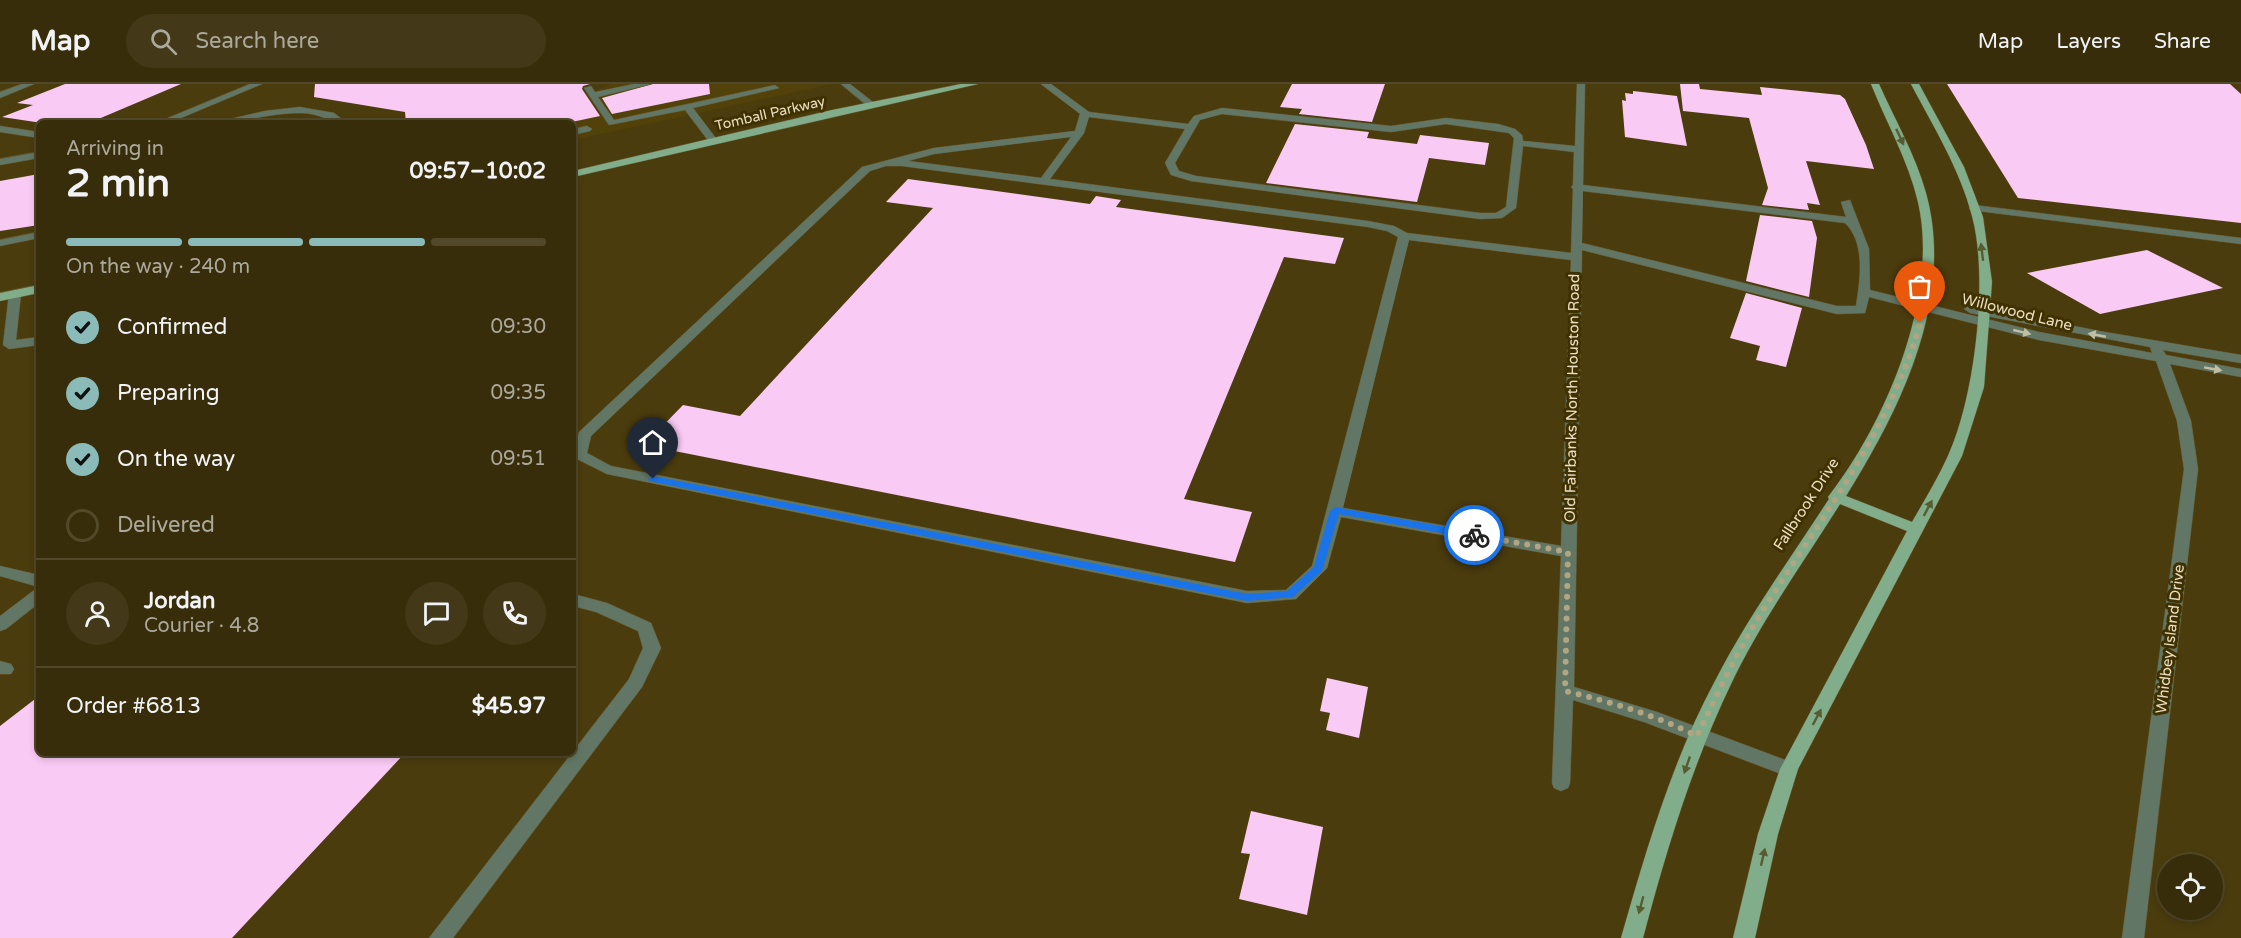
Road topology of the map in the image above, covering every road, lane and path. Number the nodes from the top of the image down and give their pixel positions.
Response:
1 (30, 84) edge
2 (258, 84) edge
3 (647, 84) edge
4 (772, 84) edge
5 (845, 84) edge
6 (974, 84) edge
7 (1045, 84) edge
8 (1581, 84) edge
9 (1875, 84) edge
10 (1915, 84) edge
11 (0, 95) edge
12 (873, 105) junction
13 (688, 108) junction
14 (1084, 114) junction
15 (168, 120) edge
16 (234, 120) edge
17 (338, 120) edge
18 (1191, 127) junction
19 (0, 129) edge
20 (587, 129) dead end
21 (576, 131) edge
22 (1079, 133) junction
23 (36, 135) edge
24 (713, 141) junction
25 (1519, 143) junction
26 (1577, 149) junction
27 (36, 156) edge
28 (0, 162) edge
29 (885, 164) junction
30 (576, 173) edge
31 (1043, 182) junction
32 (1576, 187) junction
33 (1846, 202) dead end
34 (1974, 208) junction
35 (1854, 224) junction
36 (36, 236) edge
37 (1404, 236) junction
38 (2241, 241) edge
39 (0, 243) edge
40 (1575, 251) junction
41 (36, 290) edge
42 (1864, 292) junction
43 (15, 294) junction
44 (0, 297) edge
45 (1925, 305) junction
46 (1982, 316) junction
47 (36, 341) edge
48 (2158, 353) junction
49 (2241, 359) edge
50 (2241, 373) edge
51 (1835, 497) junction
52 (1335, 511) junction
53 (1917, 529) junction
54 (1568, 552) junction
55 (0, 571) edge
56 (36, 580) edge
57 (36, 598) edge
58 (576, 601) edge
59 (0, 625) edge
60 (1565, 691) junction
61 (1697, 736) junction
62 (1789, 769) junction
63 (1561, 783) dead end
64 (440, 938) edge
65 (1632, 938) edge
66 (1743, 938) edge
67 (2133, 938) edge

1 - 11 street
2 - 15 street
3 - 13 street
4 - 13 street
5 - 12 street
6 - 12 main road, Tomball Parkway
7 - 14 street
8 - 26 street, Old Fairbanks North Houston Road
9 -> 45 main road, Fallbrook Drive
10 - 34 main road
12 - 24 main road, Tomball Parkway
13 - 24 street
14 - 18 street
14 - 22 street
16 - 17 street
18 - 25 street
18 - 25 street
19 - 23 street
20 - 21 street
22 - 29 street
22 - 31 street
24 - 30 main road, Tomball Parkway
25 - 26 street
26 - 32 street, Old Fairbanks North Houston Road
27 - 28 street
29 - 31 street
29 - 52 street
31 - 37 street
32 - 35 street
32 - 40 street, Old Fairbanks North Houston Road
33 - 35 street
34 - 38 street
46 -> 34 main road
35 - 42 street
36 - 39 street
37 - 40 street
37 - 52 street
40 - 42 street
40 - 54 street, Old Fairbanks North Houston Road
41 - 43 main road
42 - 45 street, Willowood Lane
43 - 44 main road
43 - 47 street
45 - 46 street, Willowood Lane
45 - 51 main road, Fallbrook Drive
46 - 48 street, Willowood Lane
53 -> 46 main road
48 - 49 street, Willowood Lane
48 -> 50 street, Willowood Lane
48 - 67 street, Whidbey Island Drive
51 - 53 main road
51 - 61 main road, Fallbrook Drive
52 - 54 street
62 -> 53 main road
54 - 60 street, Old Fairbanks North Houston Road
55 - 56 street
57 - 59 street
58 - 64 street
60 - 61 street
60 - 63 street, Old Fairbanks North Houston Road
61 - 62 street
61 -> 65 main road, Fallbrook Drive
66 -> 62 main road

